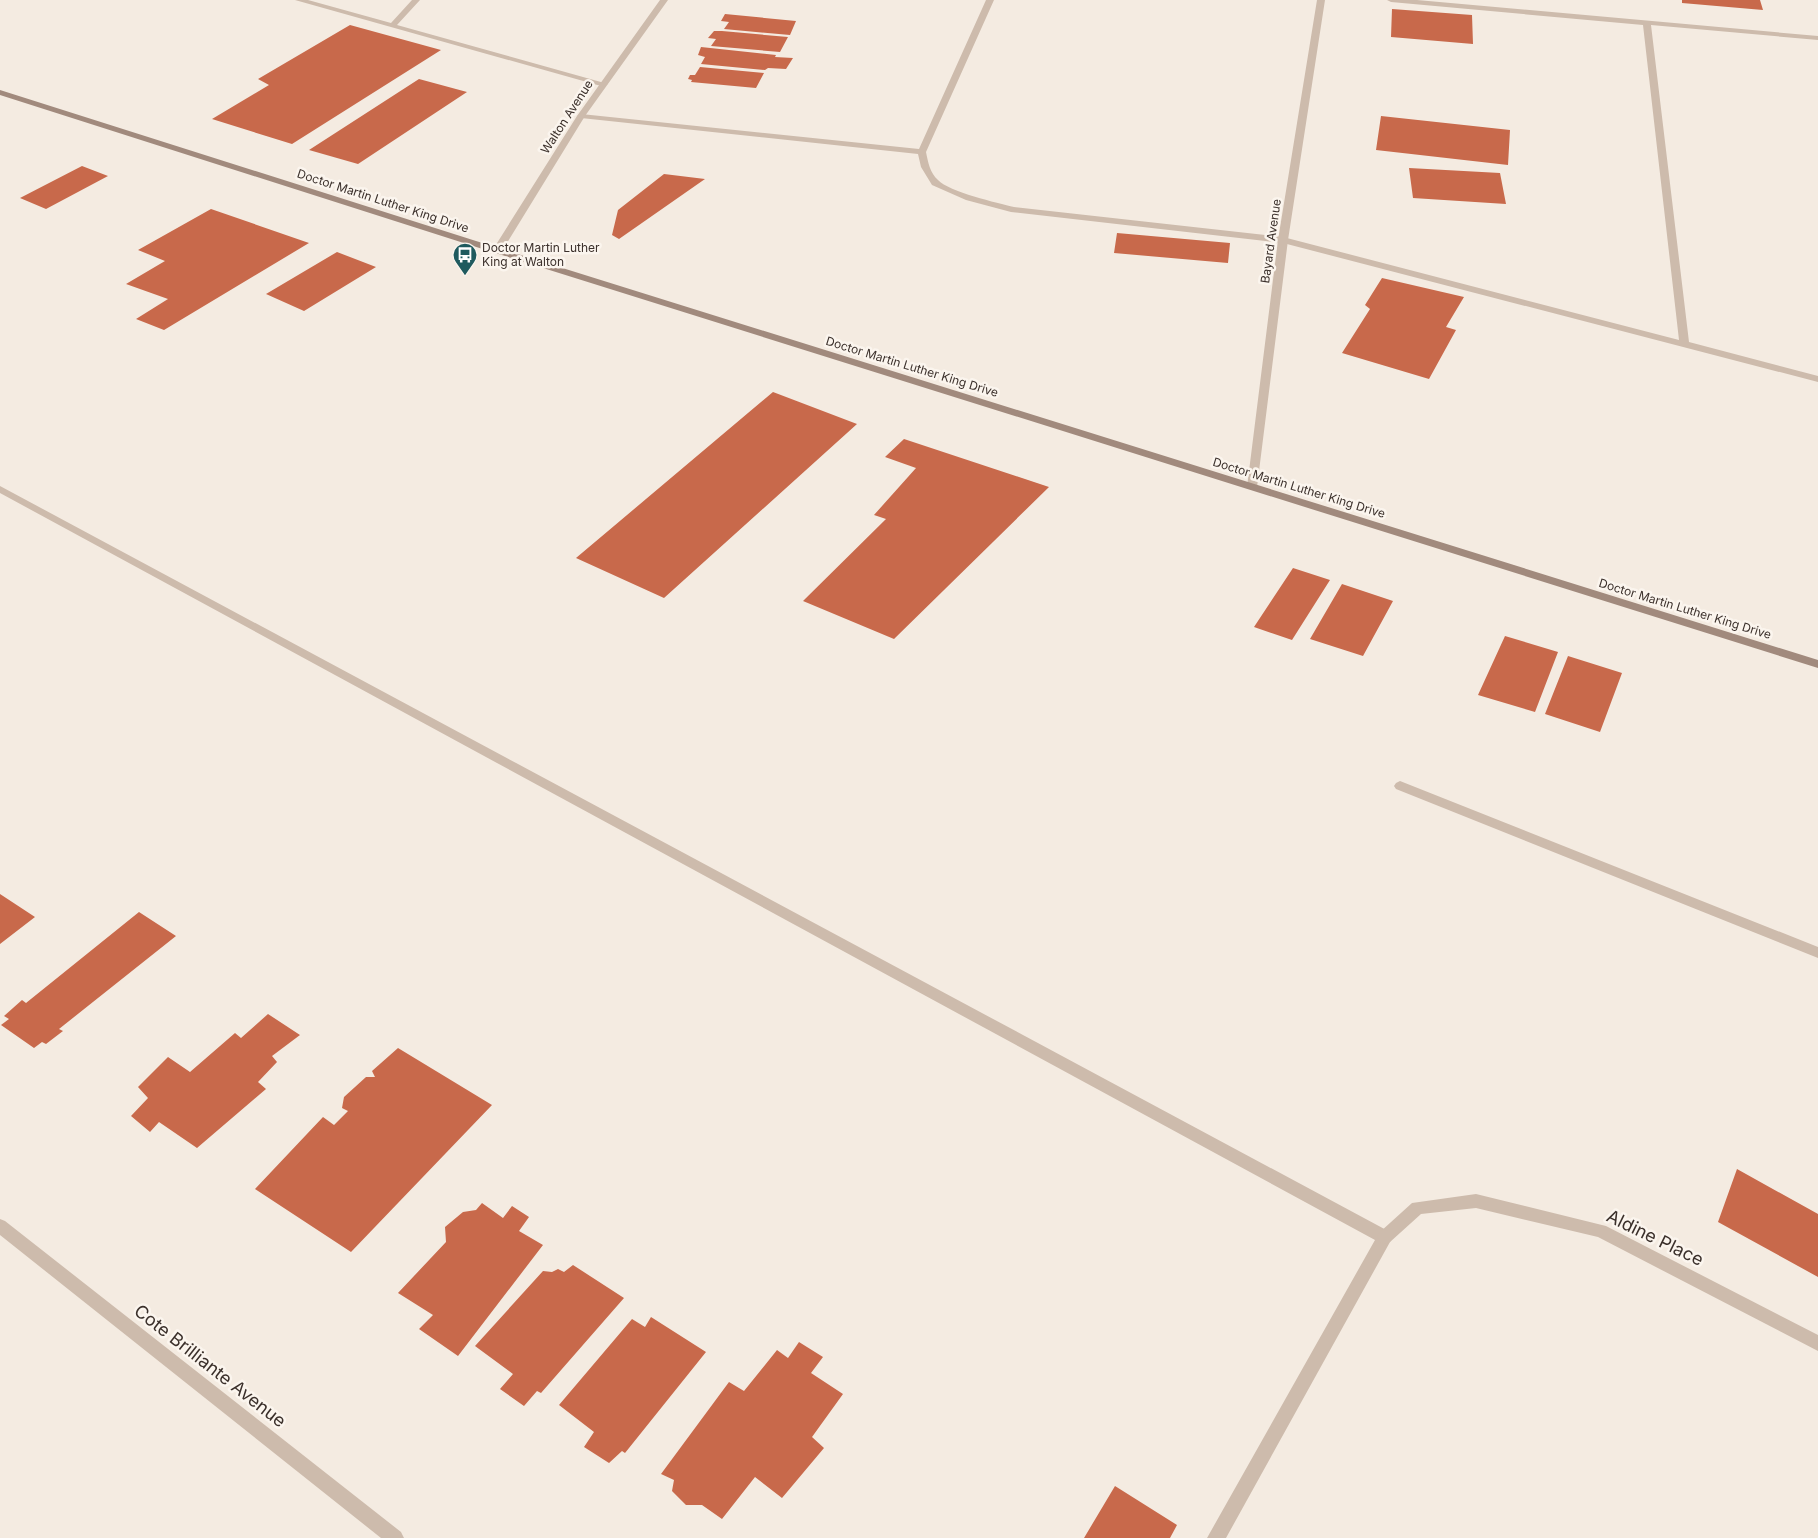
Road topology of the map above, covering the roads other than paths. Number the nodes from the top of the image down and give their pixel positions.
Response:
1 (299, 0) edge
2 (416, 0) edge
3 (664, 0) edge
4 (990, 0) edge
5 (1321, 0) edge
6 (1391, 0) edge
7 (1647, 23) junction
8 (392, 26) junction
9 (1818, 38) edge
10 (604, 84) junction
11 (0, 92) edge
12 (581, 116) junction
13 (922, 152) junction
14 (1283, 240) junction
15 (497, 251) junction
16 (1684, 344) junction
17 (1818, 379) edge
18 (1252, 487) junction
19 (0, 489) edge
20 (1818, 664) edge
21 (1400, 786) dead end
22 (1818, 953) edge
23 (0, 1226) edge
24 (1385, 1237) junction
25 (1818, 1343) edge
26 (395, 1538) edge
27 (1216, 1538) edge

1 - 8 street
2 - 8 street
3 - 10 street, Walton Avenue
4 - 13 street
5 - 14 street, Bayard Avenue
6 - 7 street
7 - 9 street
7 - 16 street
8 - 10 street
10 - 12 street, Walton Avenue
11 - 15 main road, Doctor Martin Luther King Drive
12 - 13 street
12 - 15 street, Walton Avenue
13 - 14 street
14 - 16 street
14 - 18 street, Bayard Avenue
15 - 18 main road, Doctor Martin Luther King Drive
16 - 17 street
18 - 20 main road, Doctor Martin Luther King Drive
19 - 24 street
21 - 22 street
23 - 26 street, Cote Brilliante Avenue
24 - 25 street, Aldine Place
24 - 27 street, Aldine Place

